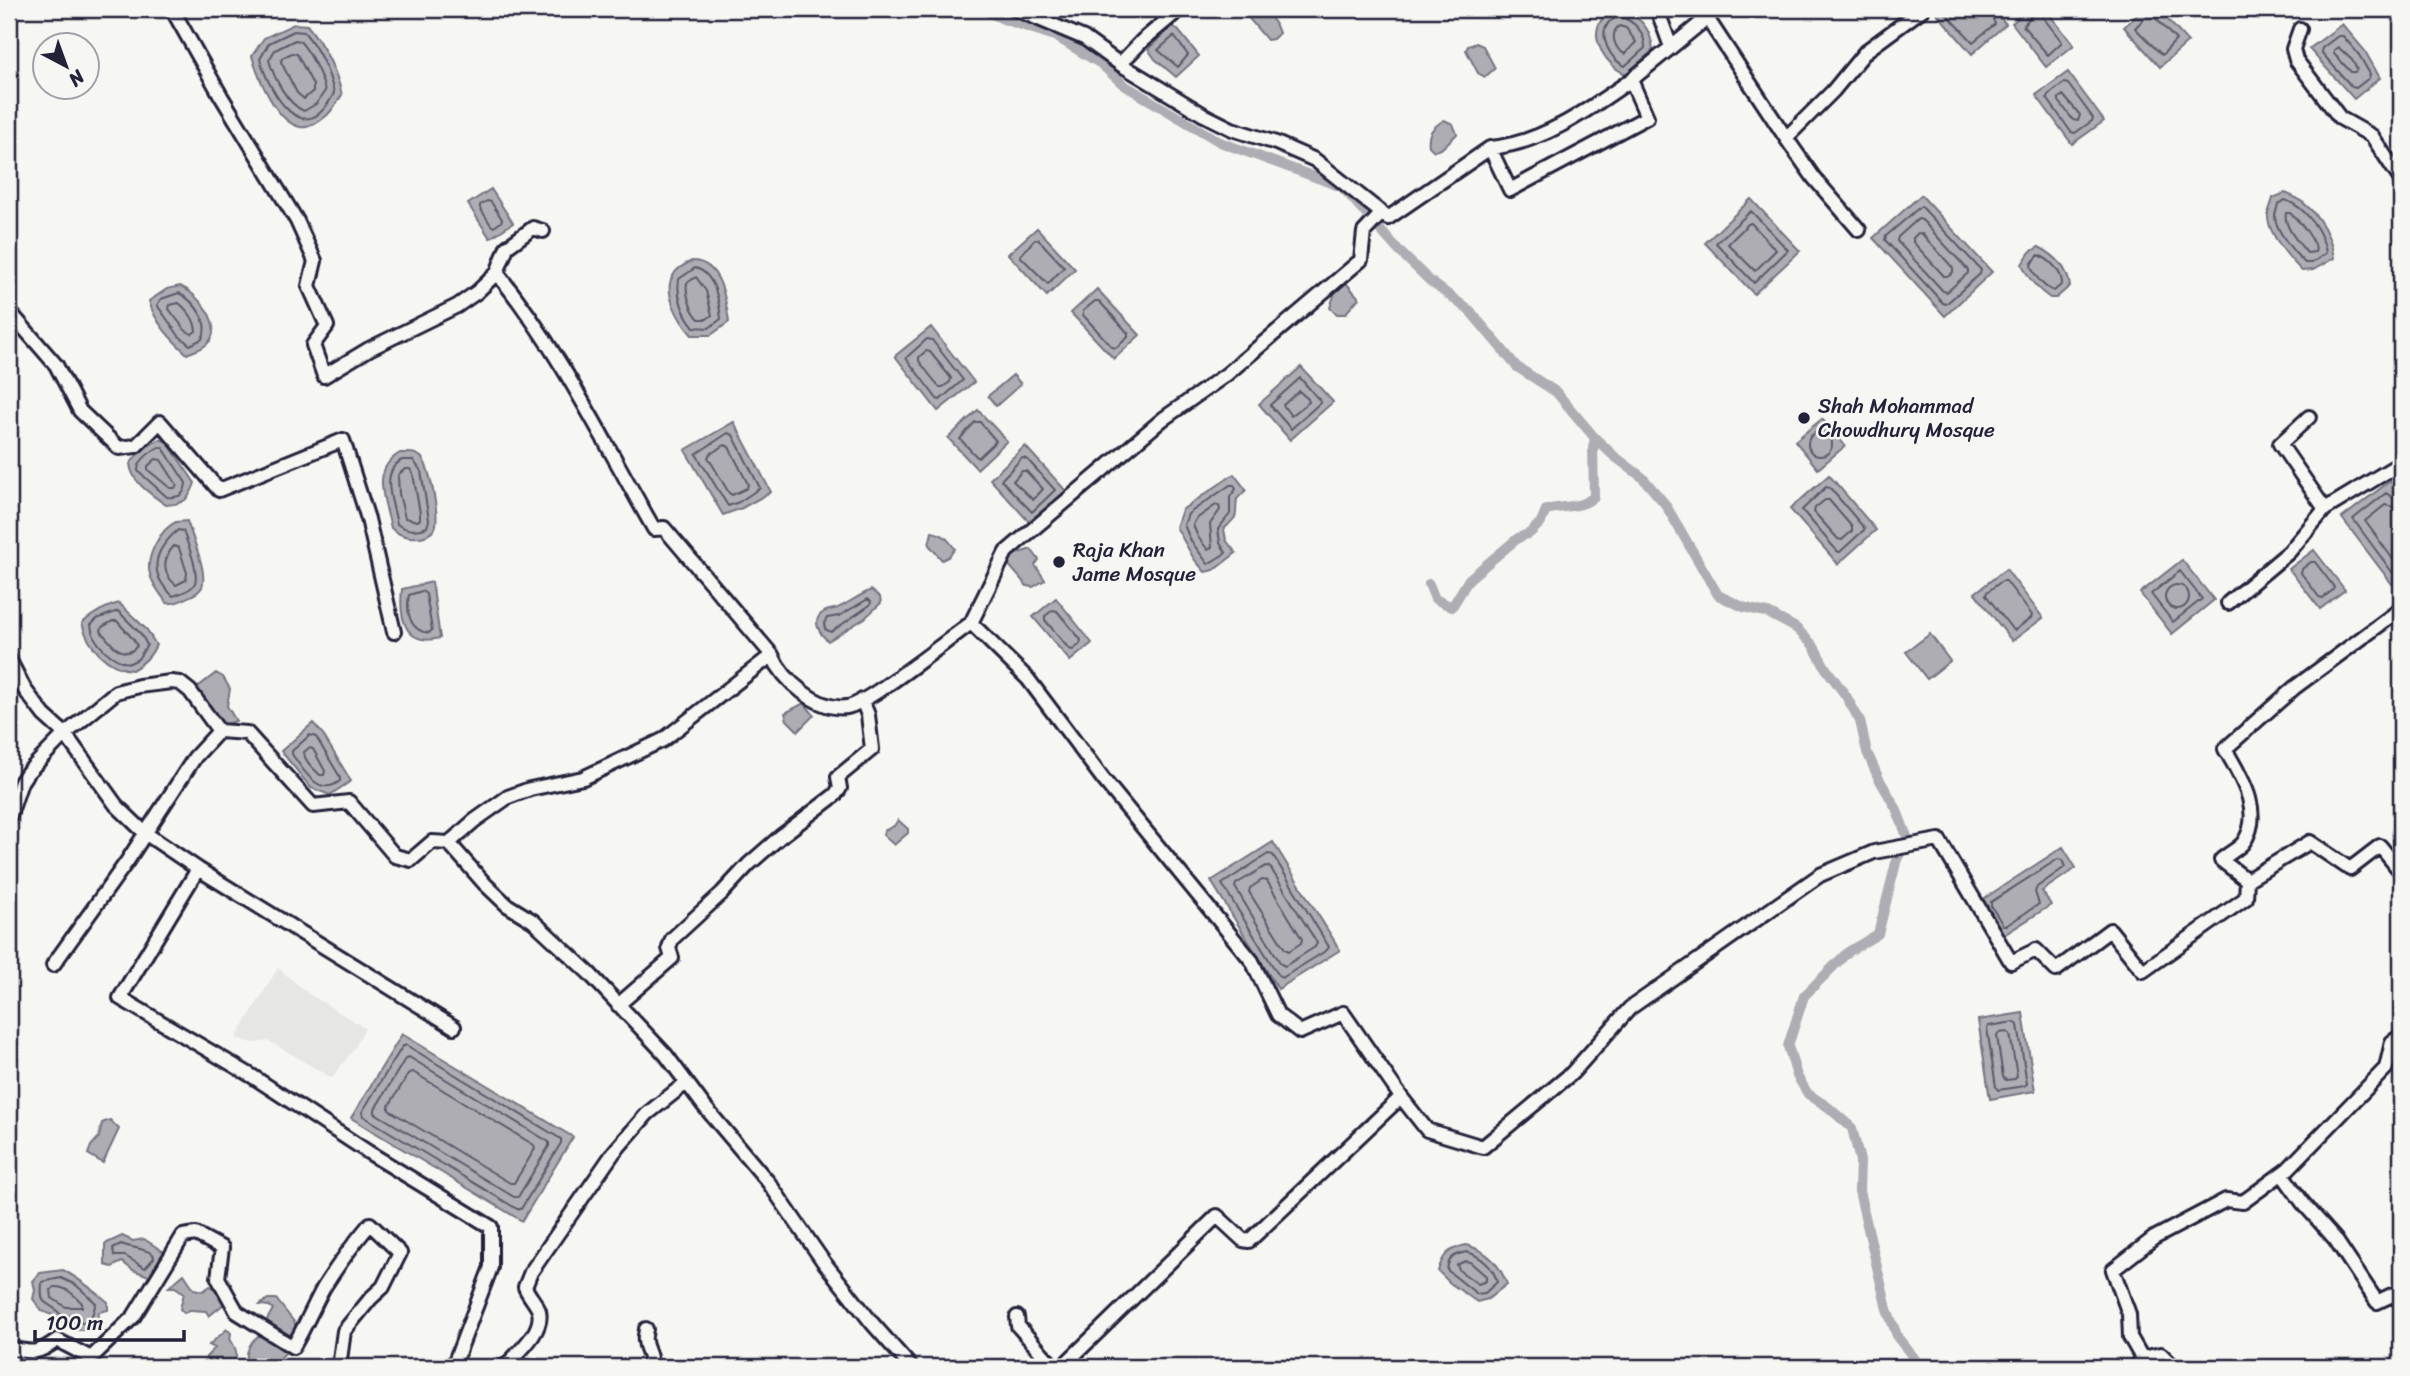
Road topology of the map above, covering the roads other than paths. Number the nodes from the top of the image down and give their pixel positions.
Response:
1 (172, 9) edge
2 (1015, 9) edge
3 (1180, 9) edge
4 (1657, 9) edge
5 (1717, 9) edge
6 (1923, 9) edge
7 (1707, 18) junction
8 (2300, 29) dead end
9 (1671, 47) junction
10 (1120, 64) junction
11 (1631, 80) junction
12 (1786, 138) junction
13 (1490, 148) junction
14 (2401, 180) edge
15 (1381, 214) junction
16 (1859, 230) dead end
17 (543, 231) dead end
18 (496, 273) junction
19 (9, 310) edge
20 (2309, 416) dead end
21 (2401, 463) edge
22 (2325, 509) junction
23 (2228, 603) dead end
24 (2401, 609) edge
25 (971, 623) junction
26 (394, 632) dead end
27 (772, 655) junction
28 (9, 659) edge
29 (862, 700) junction
30 (219, 731) junction
31 (65, 734) junction
32 (9, 818) edge
33 (145, 832) junction
34 (449, 843) junction
35 (198, 869) junction
36 (2401, 872) edge
37 (2247, 880) junction
38 (54, 965) dead end
39 (618, 1005) junction
40 (454, 1027) dead end
41 (2401, 1036) edge
42 (686, 1083) junction
43 (1401, 1097) junction
44 (2282, 1174) junction
45 (2401, 1302) edge
46 (1017, 1317) dead end
47 (646, 1329) dead end
48 (9, 1348) edge
49 (2139, 1362) edge
50 (339, 1367) edge
51 (453, 1367) edge
52 (505, 1367) edge
53 (646, 1367) edge
54 (911, 1367) edge
55 (1054, 1367) edge
56 (1062, 1367) edge
57 (2174, 1367) edge

1 - 18 street
2 - 10 street
3 - 10 street
4 - 9 street
5 - 7 street
6 - 12 street
7 - 9 street
7 - 12 street
8 - 14 street
9 - 11 street
10 - 15 street
11 - 13 street
11 - 13 street
12 - 16 street
13 - 15 street
15 - 25 street
17 - 18 street
18 - 27 street
19 - 26 street
20 - 22 street
21 - 22 street
22 - 23 street
24 - 37 street
25 - 29 street
25 - 43 street
27 - 29 street
27 - 34 street
28 - 31 street
29 - 39 street
30 - 31 street
30 - 33 street
30 - 34 street
31 - 32 street
31 - 33 street
33 - 35 street
33 - 38 street
34 - 39 street
35 - 40 street
35 - 51 street
36 - 37 street
37 - 43 street
39 - 42 street
41 - 44 street
42 - 52 street
42 - 54 street
43 - 56 street
44 - 45 street
44 - 49 street
46 - 55 street
47 - 53 street
48 - 50 street
49 - 57 street

